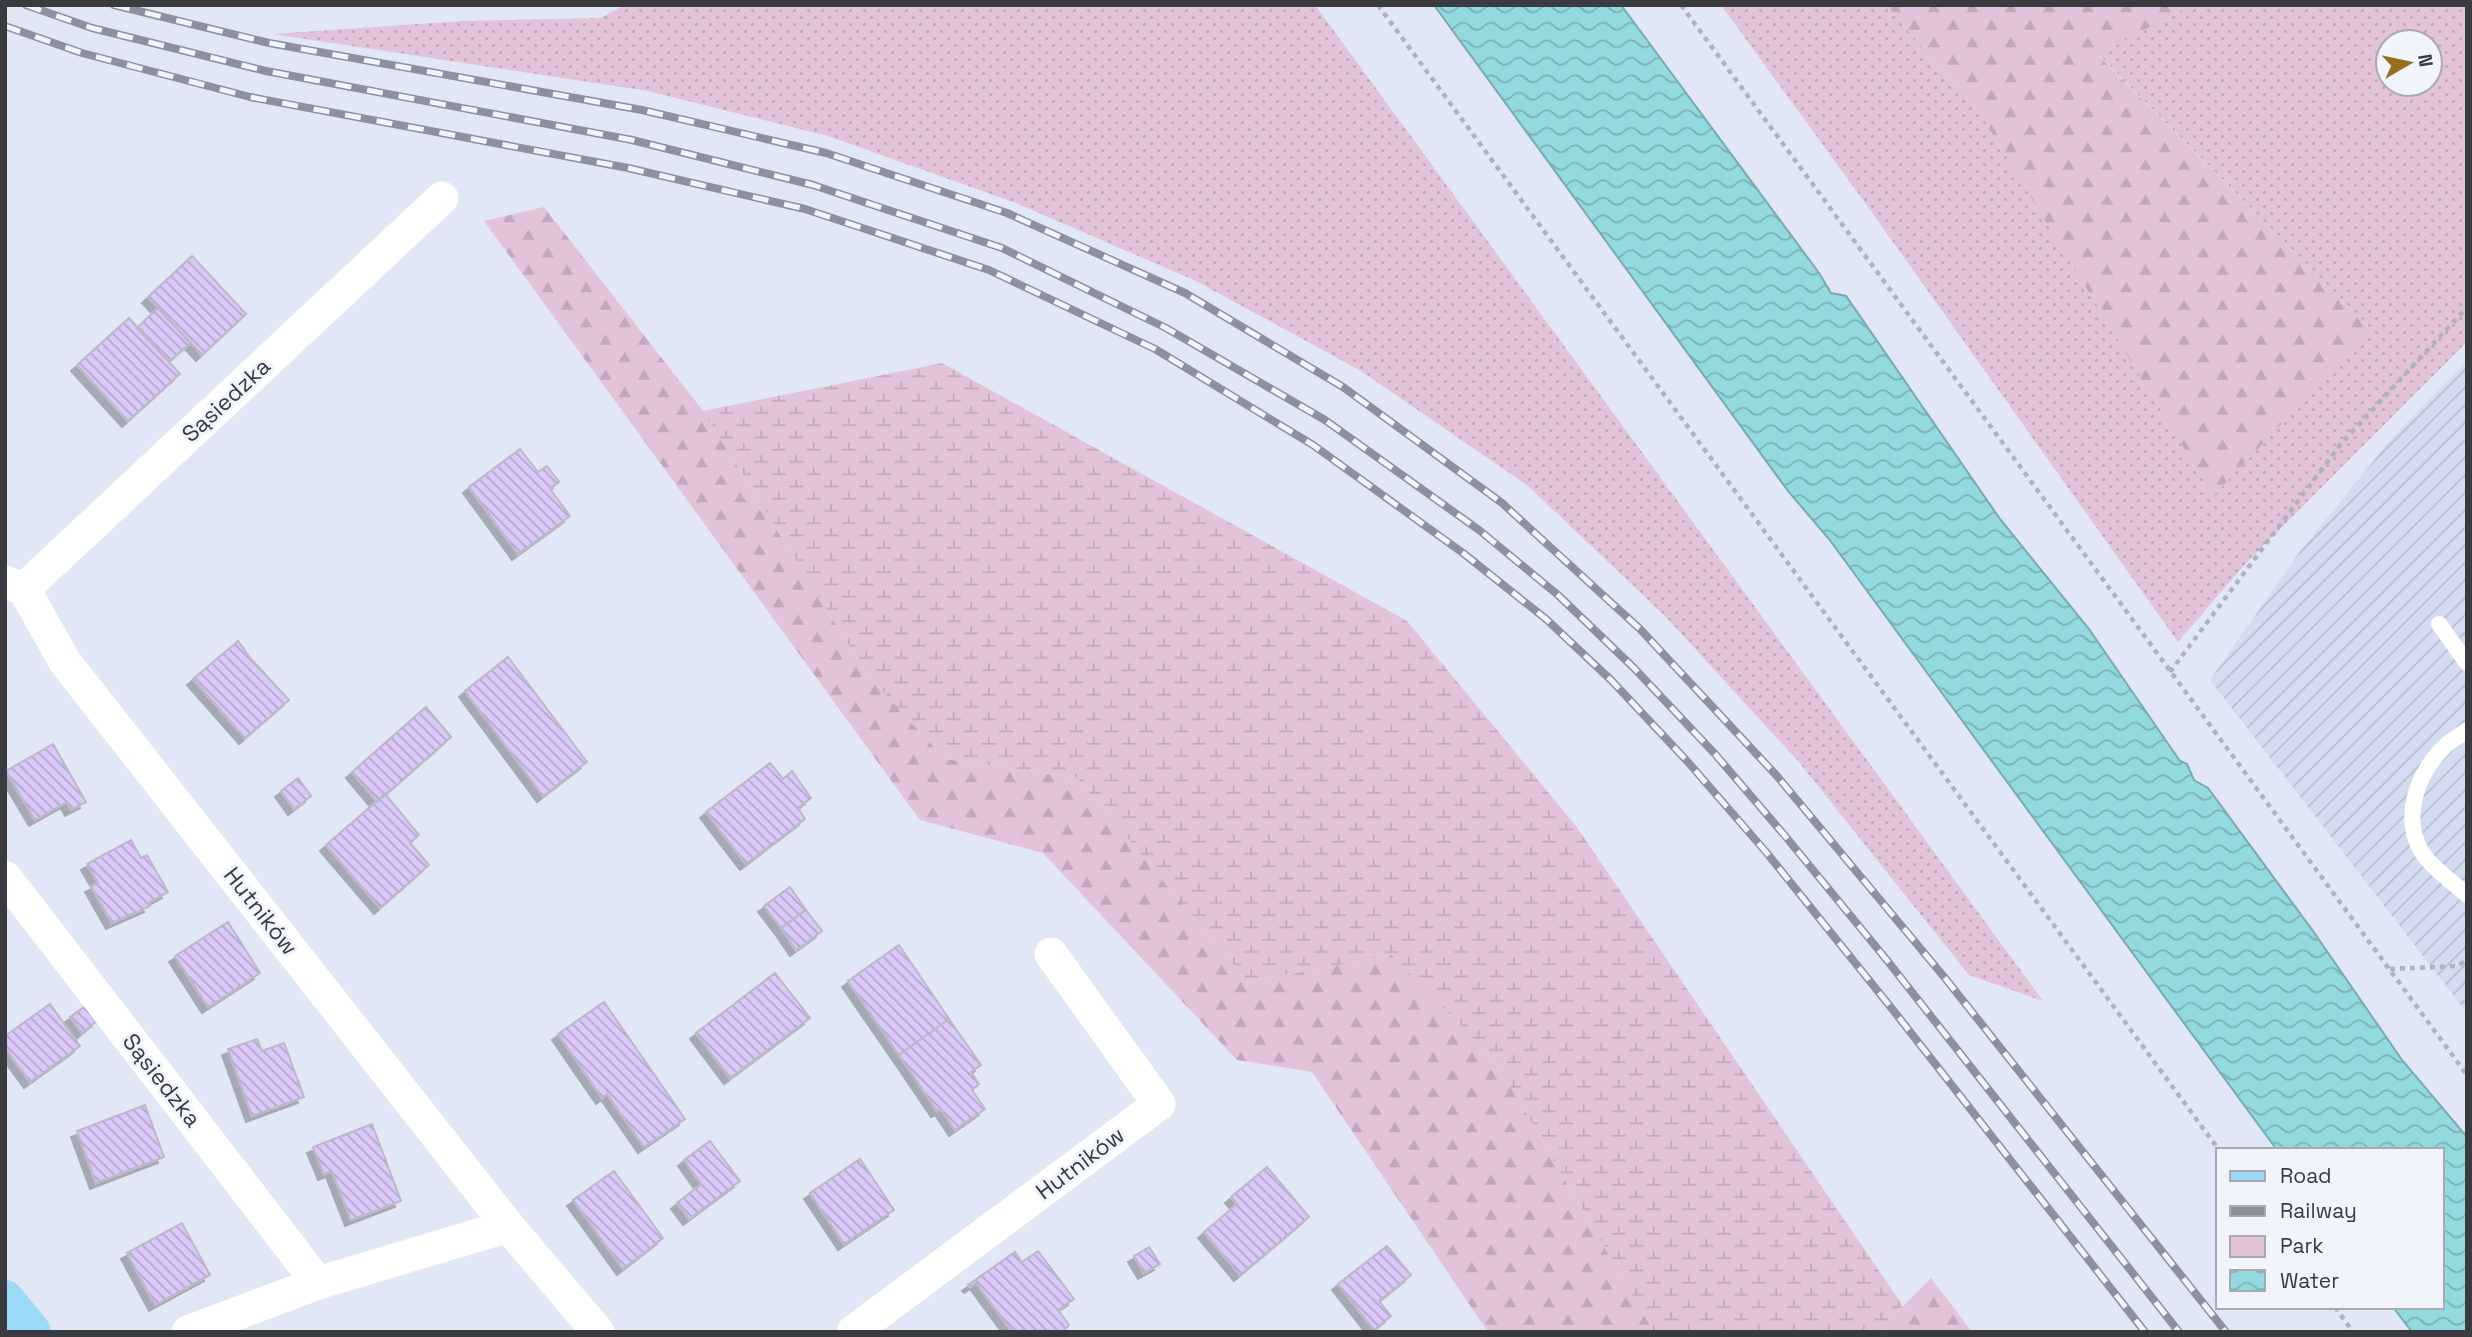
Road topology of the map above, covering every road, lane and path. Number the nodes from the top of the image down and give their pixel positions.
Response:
1 (1378, 5) edge
2 (1681, 5) edge
3 (442, 198) dead end
4 (2467, 307) edge
5 (15, 585) edge
6 (2439, 624) dead end
7 (2467, 663) edge
8 (2170, 672) junction
9 (2467, 730) edge
10 (5, 877) edge
11 (2467, 895) edge
12 (1051, 954) dead end
13 (2467, 960) edge
14 (2389, 970) junction
15 (2467, 1074) edge
16 (2218, 1148) edge
17 (508, 1226) junction
18 (318, 1283) junction
19 (5, 1299) edge
20 (2336, 1309) edge
21 (32, 1332) edge
22 (188, 1332) edge
23 (598, 1332) edge
24 (853, 1332) edge
25 (2353, 1332) edge

1 - 16 path
2 - 8 path
3 - 5 street, Sąsiedzka
4 - 8 path
5 - 17 street, Hutników
6 - 7 lane
8 - 14 path
9 - 11 lane
10 - 18 street, Sąsiedzka
12 - 24 street, Hutników
13 - 14 path
14 - 15 path
17 - 18 street
17 - 23 street, Hutników
18 - 22 street
19 - 21 main road
20 - 25 path

